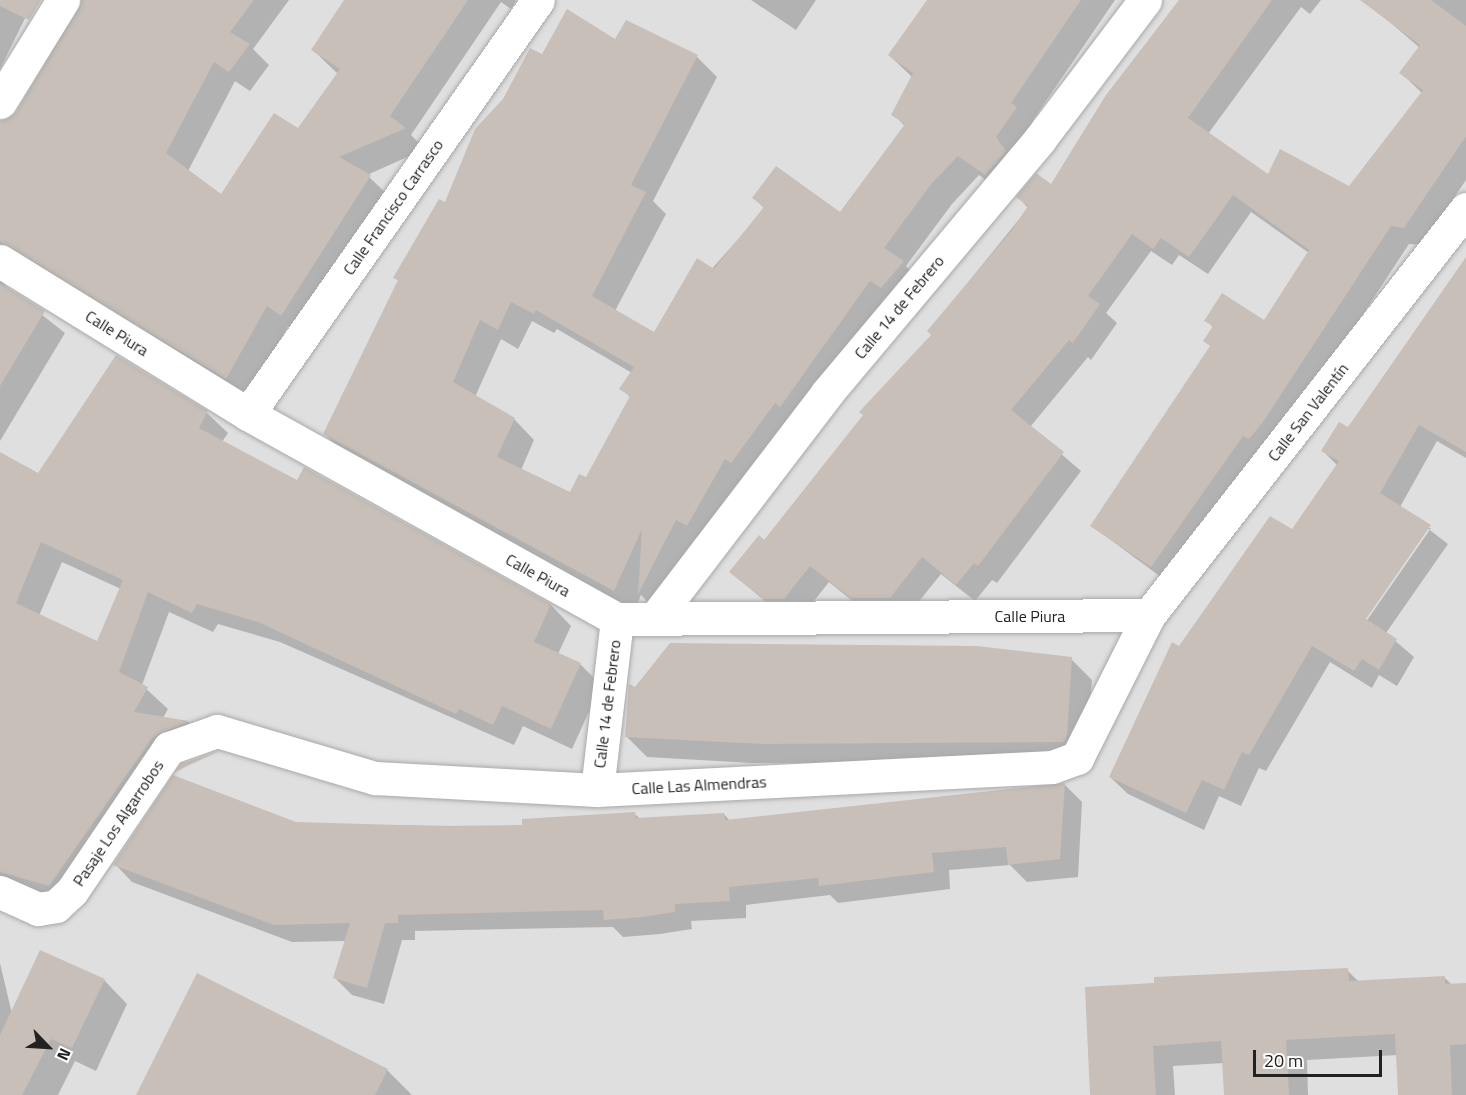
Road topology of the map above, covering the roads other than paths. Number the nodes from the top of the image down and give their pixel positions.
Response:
1 (63, 0) edge
2 (538, 0) edge
3 (1145, 0) edge
4 (0, 102) edge
5 (1466, 209) edge
6 (0, 261) edge
7 (248, 414) junction
8 (1149, 615) junction
9 (656, 617) junction
10 (617, 619) junction
11 (169, 748) joint
12 (597, 790) junction
13 (0, 892) edge

1 - 4 street
2 - 7 street, Calle Francisco Carrasco
3 - 9 street, Calle 14 de Febrero
5 - 8 street, Calle San Valentín
6 - 7 street, Calle Piura
7 - 10 street, Calle Piura
8 - 9 street, Calle Piura
8 - 12 street, Calle Las Almendras
9 - 10 street, Calle Piura
10 - 12 street, Calle 14 de Febrero
11 - 12 street, Calle Las Almendras
11 - 13 street, Pasaje Los Algarrobos

